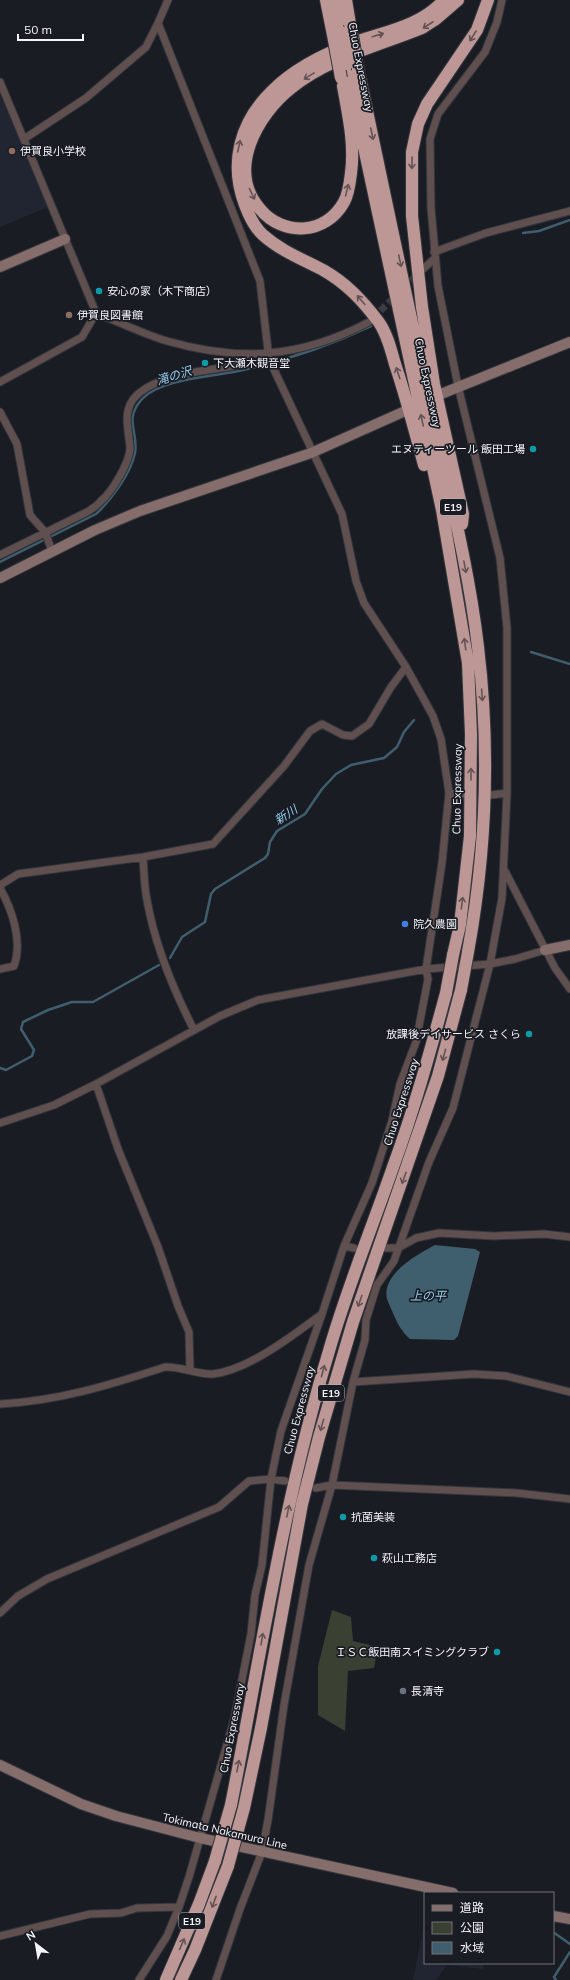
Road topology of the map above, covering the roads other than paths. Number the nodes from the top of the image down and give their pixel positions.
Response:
1 (168, 0) edge
2 (326, 0) edge
3 (335, 0) edge
4 (346, 0) edge
5 (444, 0) edge
6 (458, 0) edge
7 (488, 0) edge
8 (502, 0) edge
9 (158, 23) junction
10 (337, 34) junction
11 (349, 73) junction
12 (0, 82) edge
13 (24, 139) junction
14 (570, 211) edge
15 (65, 239) junction
16 (434, 256) junction
17 (0, 267) edge
18 (422, 270) tunnel mouth
19 (96, 313) junction
20 (369, 322) tunnel mouth
21 (570, 342) edge
22 (245, 355) junction
23 (269, 360) junction
24 (0, 382) edge
25 (458, 386) junction
26 (441, 394) dead end
27 (0, 412) edge
28 (403, 412) dead end
29 (311, 453) junction
30 (46, 533) junction
31 (460, 543) junction
32 (51, 549) junction
33 (0, 555) edge
34 (0, 578) edge
35 (459, 601) junction
36 (406, 667) junction
37 (449, 793) junction
38 (507, 793) junction
39 (462, 795) dead end
40 (491, 795) dead end
41 (143, 857) junction
42 (505, 871) junction
43 (0, 888) edge
44 (570, 944) edge
45 (545, 950) junction
46 (490, 964) junction
47 (0, 969) edge
48 (426, 969) junction
49 (570, 989) edge
50 (194, 1030) junction
51 (96, 1084) junction
52 (0, 1123) edge
53 (570, 1237) edge
54 (344, 1246) junction
55 (354, 1248) dead end
56 (384, 1248) dead end
57 (398, 1248) junction
58 (322, 1314) junction
59 (190, 1370) junction
60 (353, 1382) junction
61 (570, 1392) edge
62 (0, 1404) edge
63 (271, 1479) junction
64 (285, 1481) dead end
65 (332, 1485) junction
66 (316, 1488) dead end
67 (570, 1499) edge
68 (0, 1613) edge
69 (0, 1765) edge
70 (200, 1838) junction
71 (262, 1852) junction
72 (449, 1892) edge
73 (179, 1907) junction
74 (554, 1916) edge
75 (570, 1919) edge
76 (0, 1936) edge
77 (139, 1980) edge
78 (166, 1980) edge
79 (181, 1980) edge
80 (216, 1980) edge

1 - 9 street
2 - 10 highway
3 - 10 highway, Chuo Expressway
4 - 11 highway, Chuo Expressway / E19, bridge
35 -> 5 highway
6 -> 11 highway
7 -> 31 highway
8 - 16 street
9 - 13 street
9 - 23 street
10 - 11 highway, bridge
11 -> 31 highway, Chuo Expressway / E19
35 -> 11 highway, Chuo Expressway / E19
12 - 13 street
13 - 15 street
14 - 16 street
15 - 17 street
15 - 19 street
16 - 18 street
16 - 25 street
19 - 22 street
19 - 24 street
20 - 23 street
21 - 25 street
22 - 23 street
22 - 30 street
23 - 29 street
25 - 26 street
25 - 38 street
27 - 30 street
28 - 29 street
29 - 32 street
29 - 36 street
30 - 32 street
30 - 33 street
31 -> 79 highway, Chuo Expressway / E19, bridge
32 - 34 street
78 -> 35 highway, Chuo Expressway / E19, bridge
36 - 37 street
36 - 41 street
37 - 39 street
37 - 48 street
38 - 40 street
38 - 42 street
41 - 43 street
41 - 50 street
42 - 45 street
42 - 46 street
43 - 47 street
44 - 45 street
45 - 46 street
45 - 49 street
46 - 48 street
46 - 57 street
48 - 50 street
48 - 54 street
50 - 51 street
51 - 52 street
51 - 59 street
53 - 57 street
54 - 55 street
54 - 58 street
56 - 57 street
57 - 60 street
58 - 59 street
58 - 63 street
59 - 62 street
60 - 61 street
60 - 65 street
63 - 64 street
63 - 68 street
63 - 70 street
65 - 66 street
65 - 67 street
65 - 71 street
69 - 70 street, Tokimata Nakamura Line
70 - 71 street, Tokimata Nakamura Line
70 - 73 street
71 - 72 street, Tokimata Nakamura Line
71 - 80 street
73 - 76 street
73 - 77 street
74 - 75 street

